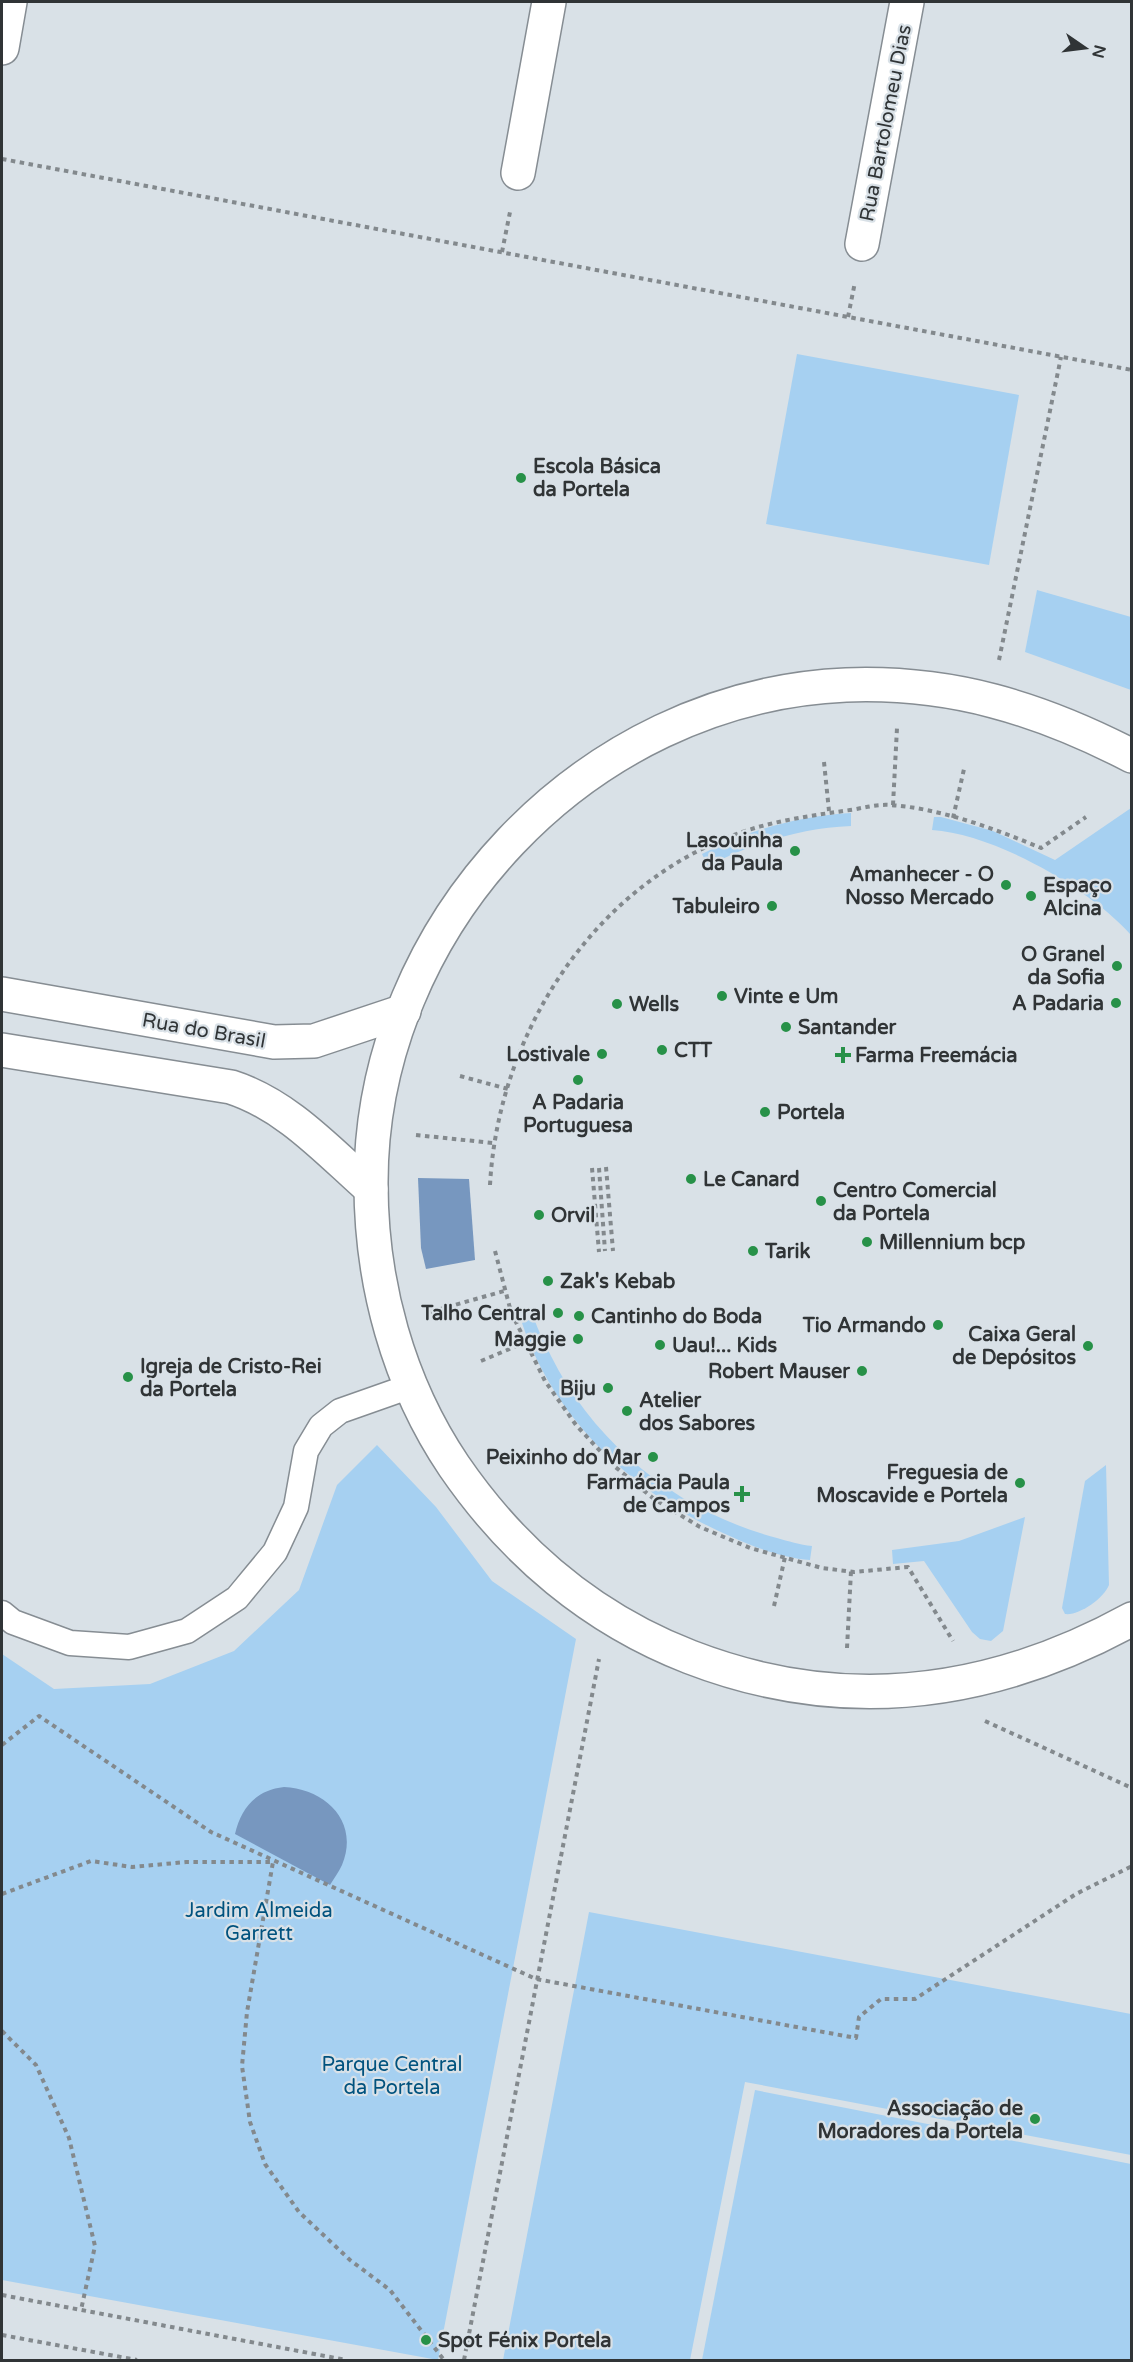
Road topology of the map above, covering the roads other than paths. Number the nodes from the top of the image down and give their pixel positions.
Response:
1 (10, 2) edge
2 (549, 2) edge
3 (908, 2) edge
4 (2, 48) edge
5 (518, 172) dead end
6 (862, 244) dead end
7 (1131, 756) edge
8 (2, 994) edge
9 (404, 1011) junction
10 (2, 1050) edge
11 (371, 1189) junction
12 (411, 1386) junction
13 (2, 1613) edge
14 (1131, 1619) edge

1 - 4 main road
2 - 5 main road
3 - 6 main road, Rua Bartolomeu Dias
7 - 9 main road
8 - 9 main road, Rua do Brasil
9 - 11 main road
10 - 11 main road
11 - 12 main road
12 - 13 lane
12 - 14 main road

